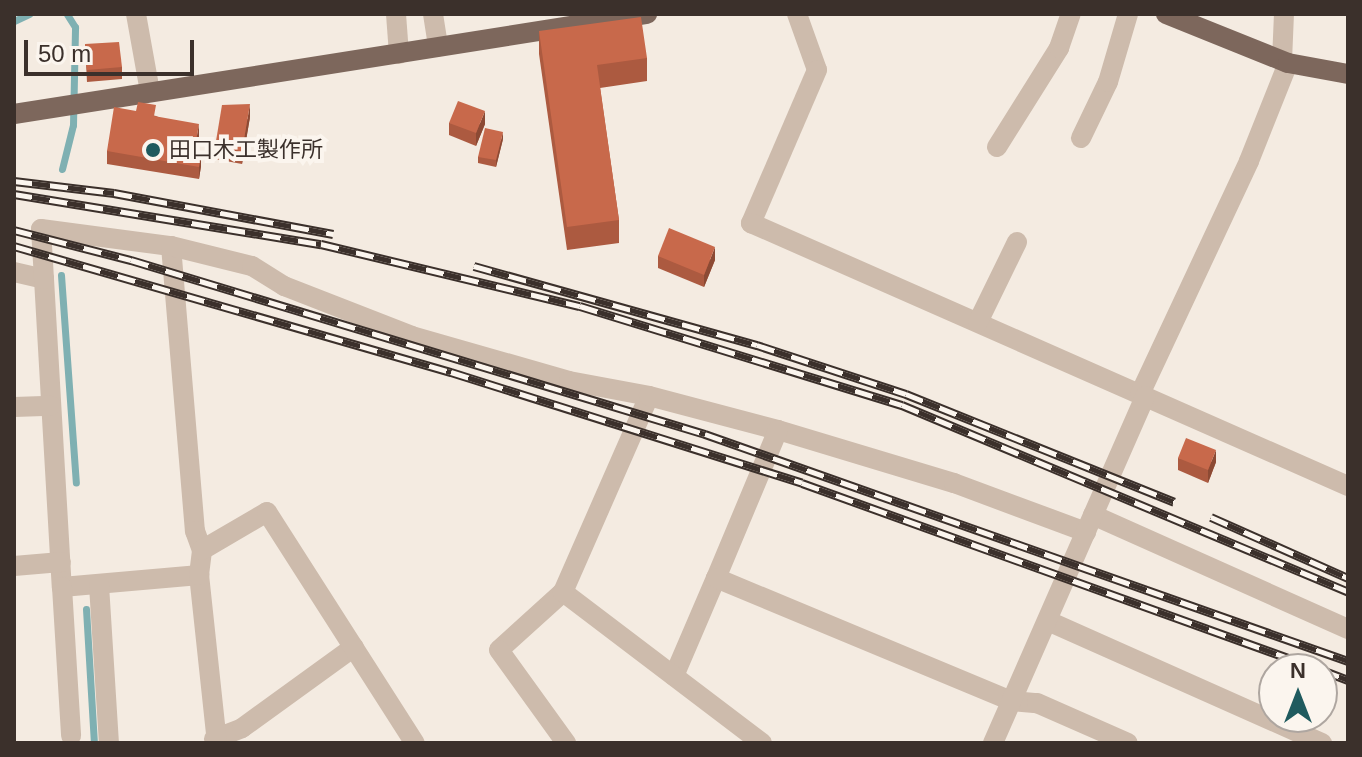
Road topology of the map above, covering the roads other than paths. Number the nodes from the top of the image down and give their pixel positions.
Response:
1 (136, 14) edge
2 (396, 14) edge
3 (433, 14) edge
4 (647, 14) edge
5 (797, 14) edge
6 (1071, 14) edge
7 (1128, 14) edge
8 (1166, 14) edge
9 (1284, 14) edge
10 (438, 47) junction
11 (399, 54) junction
12 (1285, 62) junction
13 (1348, 74) edge
14 (150, 92) junction
15 (14, 114) edge
16 (1081, 138) dead end
17 (997, 147) dead end
18 (1017, 242) dead end
19 (171, 246) junction
20 (14, 272) edge
21 (44, 279) junction
22 (978, 322) junction
23 (1142, 395) junction
24 (649, 396) junction
25 (51, 406) junction
26 (14, 407) edge
27 (778, 430) junction
28 (1348, 486) edge
29 (1089, 523) junction
30 (202, 550) junction
31 (61, 562) junction
32 (14, 566) edge
33 (199, 575) junction
34 (716, 578) junction
35 (99, 585) junction
36 (62, 587) junction
37 (563, 592) junction
38 (1048, 621) junction
39 (1348, 629) edge
40 (354, 647) junction
41 (674, 676) junction
42 (1012, 701) junction
43 (71, 736) dead end
44 (216, 741) edge
45 (109, 743) edge
46 (415, 743) edge
47 (566, 743) edge
48 (762, 743) edge
49 (993, 743) edge
50 (1128, 743) edge
51 (1322, 743) edge

1 - 14 street
2 - 11 street
3 - 10 street
4 - 10 main road
5 - 22 street
6 - 17 street
7 - 16 street
8 - 12 main road
9 - 12 street
10 - 11 main road
11 - 14 main road
12 - 13 main road
12 - 23 street
14 - 15 main road
18 - 22 street
19 - 21 street
19 - 24 street
19 - 30 street
20 - 21 street
21 - 25 street
22 - 23 street
23 - 28 street
23 - 29 street
24 - 27 street
24 - 37 street
25 - 26 street
25 - 31 street
27 - 29 street
27 - 34 street
29 - 38 street
29 - 39 street
30 - 33 street
30 - 40 street
31 - 32 street
31 - 36 street
33 - 35 street
33 - 44 street
34 - 41 street
34 - 42 street
35 - 36 street
35 - 45 street
36 - 43 street
37 - 41 street
37 - 47 street
38 - 42 street
38 - 51 street
40 - 44 street
40 - 46 street
41 - 48 street
42 - 49 street
42 - 50 street

